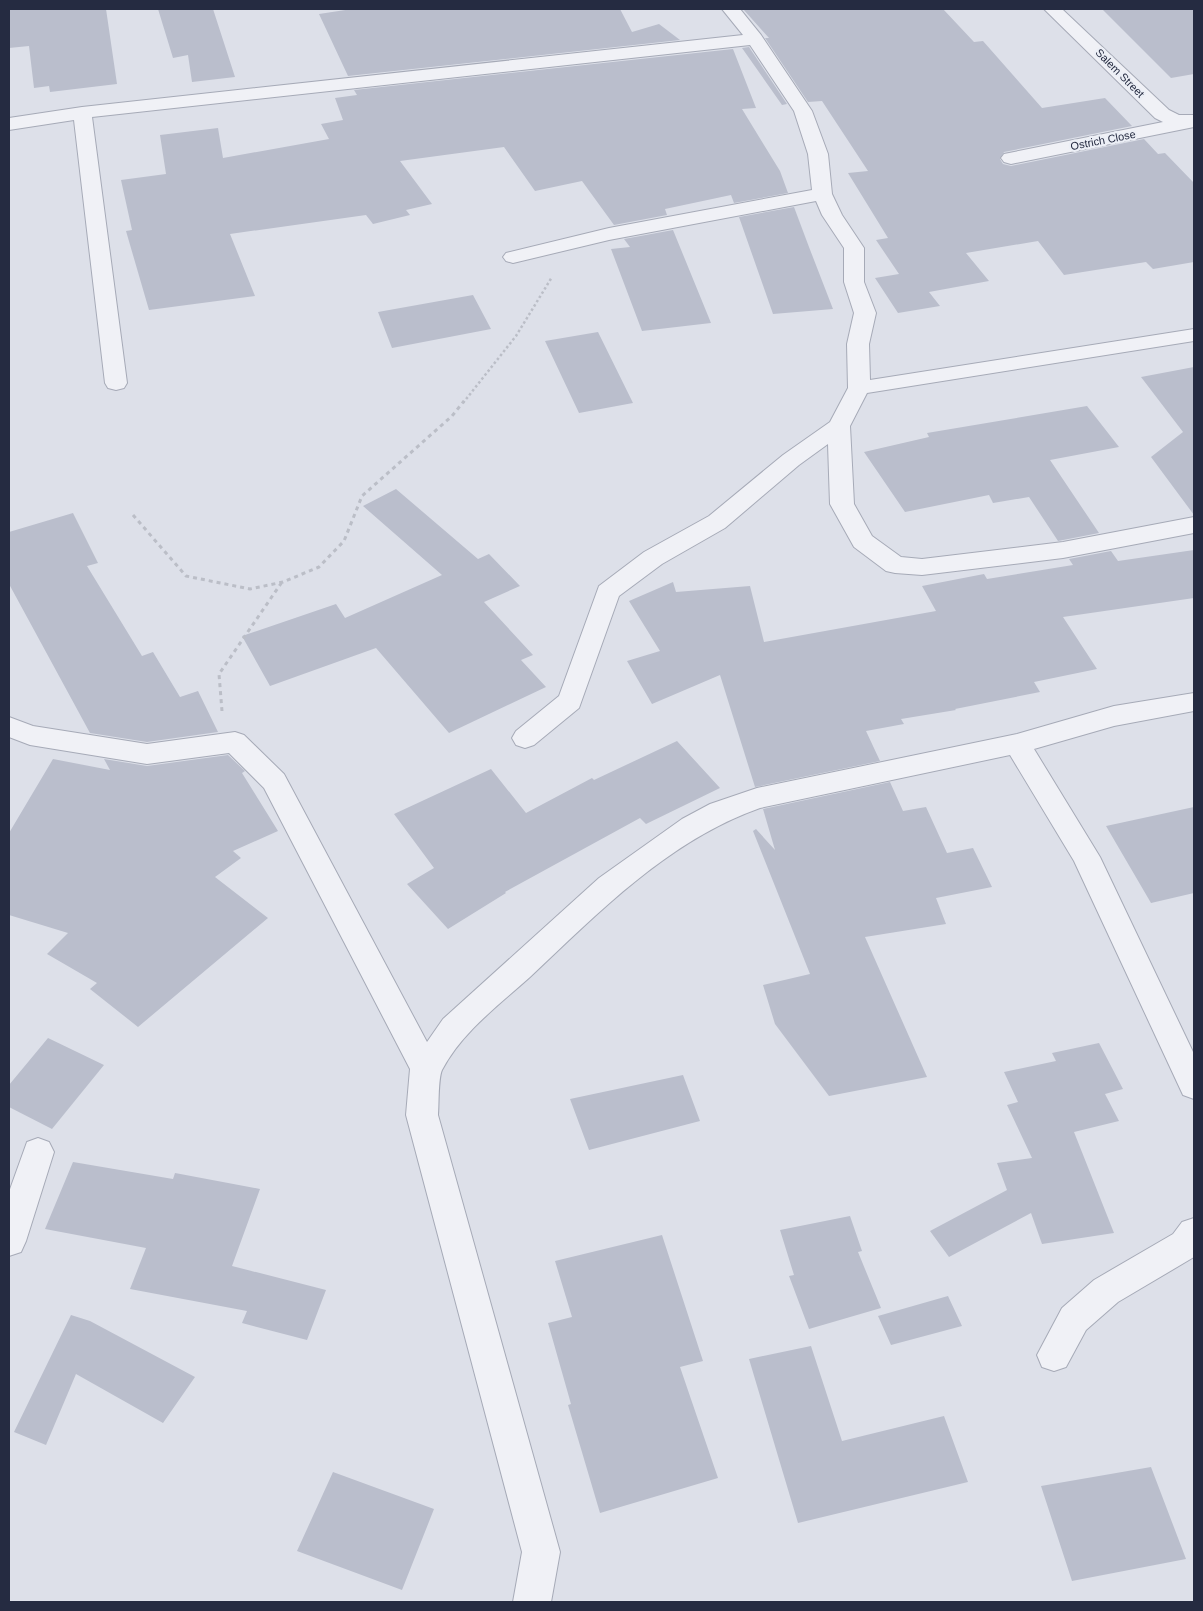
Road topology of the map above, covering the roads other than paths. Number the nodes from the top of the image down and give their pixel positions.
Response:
1 (731, 9) edge
2 (1052, 9) edge
3 (755, 39) junction
4 (82, 113) junction
5 (1194, 121) edge
6 (9, 124) edge
7 (1011, 158) dead end
8 (822, 194) junction
9 (513, 257) dead end
10 (1194, 335) edge
11 (116, 383) dead end
12 (859, 388) junction
13 (839, 426) junction
14 (1194, 525) edge
15 (1194, 702) edge
16 (9, 727) edge
17 (525, 738) dead end
18 (1017, 744) junction
19 (426, 1069) junction
20 (1194, 1086) edge
21 (38, 1152) dead end
22 (1194, 1234) edge
23 (9, 1241) edge
24 (1054, 1355) dead end
25 (532, 1602) edge

1 - 3 street
2 - 5 street, Salem Street
3 - 4 street
3 - 8 street
4 - 6 street
4 - 11 street
5 - 7 street, Ostrich Close
8 - 9 street
8 - 12 street
10 - 12 street
12 - 13 street
13 - 14 street
13 - 17 street
15 - 18 street
16 - 19 street
18 - 19 street
18 - 20 street
19 - 25 street
21 - 23 street
22 - 24 street

